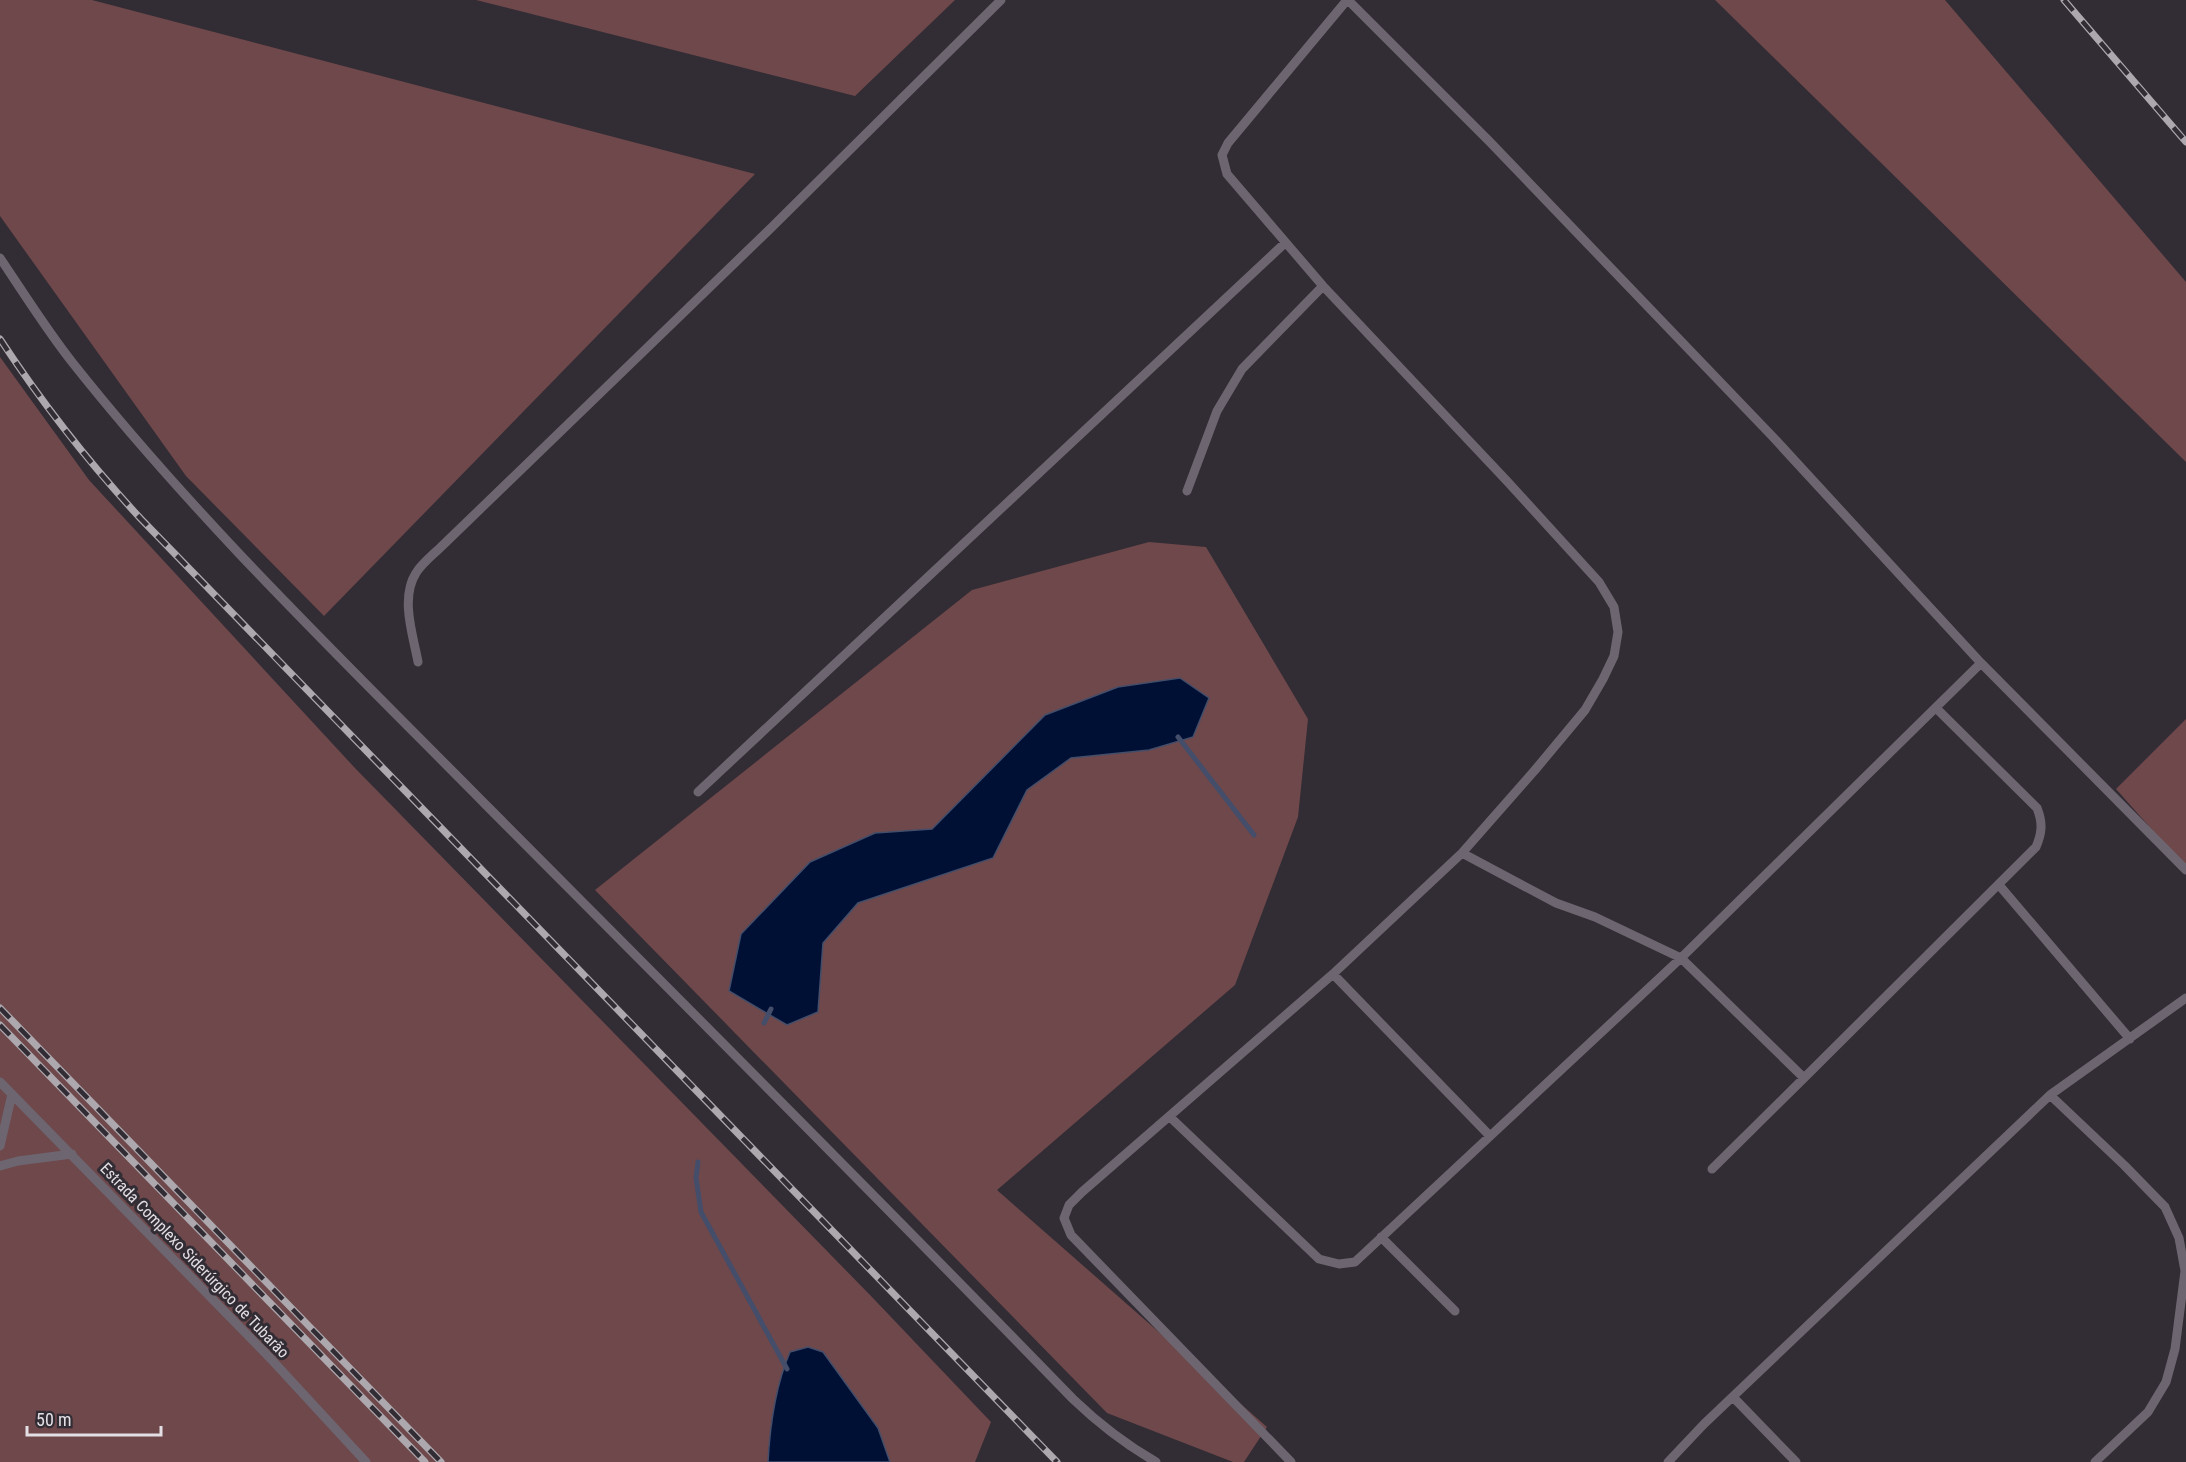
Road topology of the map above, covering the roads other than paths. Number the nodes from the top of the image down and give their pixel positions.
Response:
1 (1001, 0) edge
2 (1347, 0) edge
3 (1285, 243) junction
4 (0, 258) edge
5 (1323, 286) junction
6 (1187, 491) dead end
7 (418, 662) dead end
8 (1981, 663) junction
9 (1936, 708) junction
10 (698, 792) dead end
11 (1462, 853) junction
12 (2186, 870) edge
13 (1999, 885) junction
14 (1681, 957) junction
15 (1333, 974) junction
16 (2186, 998) edge
17 (2130, 1038) junction
18 (1804, 1078) junction
19 (0, 1082) edge
20 (12, 1094) junction
21 (2050, 1095) junction
22 (1170, 1117) junction
23 (1490, 1136) junction
24 (0, 1146) edge
25 (72, 1154) junction
26 (0, 1166) edge
27 (1712, 1168) dead end
28 (1381, 1237) junction
29 (1455, 1311) dead end
30 (1733, 1397) junction
31 (366, 1462) edge
32 (1156, 1462) edge
33 (1292, 1462) edge
34 (1668, 1462) edge
35 (1796, 1462) edge
36 (2095, 1462) edge

1 - 7 lane
2 - 3 lane
2 - 8 lane
3 - 5 lane
3 - 10 lane
4 - 32 lane
5 - 6 lane
5 - 11 lane
8 - 9 lane
8 - 12 lane
9 - 13 lane
9 - 14 lane
11 - 14 lane
11 - 15 lane
13 - 17 lane
13 - 18 lane
14 - 18 lane
14 - 23 lane
15 - 22 lane
15 - 23 lane
16 - 17 lane
17 - 21 lane
18 - 27 lane
19 - 20 lane, Estrada Complexo Siderúrgico de Tubarão
20 - 24 lane
20 - 25 lane, Estrada Complexo Siderúrgico de Tubarão
21 - 30 lane
21 - 36 lane
22 - 28 lane
22 - 33 lane
23 - 28 lane
25 - 26 lane
25 - 31 lane, Estrada Complexo Siderúrgico de Tubarão
28 - 29 lane
30 - 34 lane
30 - 35 lane

